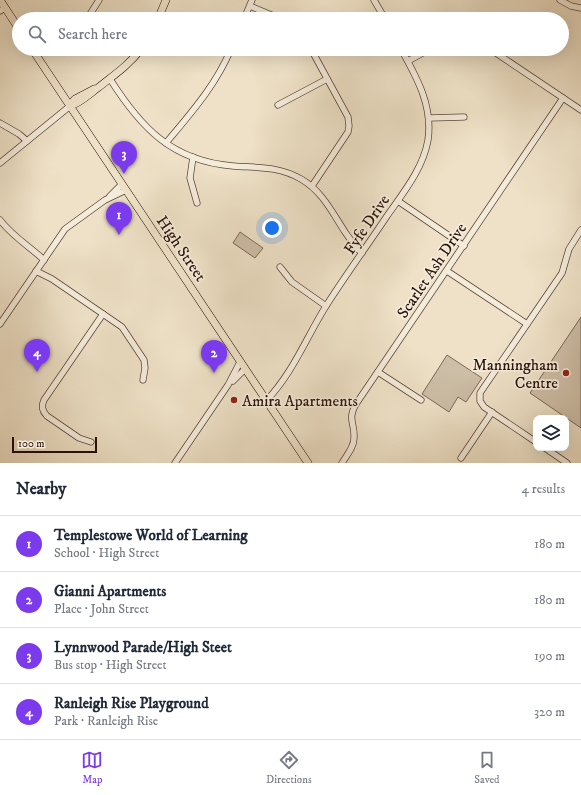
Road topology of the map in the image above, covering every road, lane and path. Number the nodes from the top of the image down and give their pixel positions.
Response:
1 (99, 0) edge
2 (166, 0) edge
3 (374, 0) edge
4 (560, 0) edge
5 (251, 3) edge
6 (2, 6) edge
7 (581, 8) edge
8 (91, 12) edge
9 (161, 12) edge
10 (268, 12) edge
11 (381, 12) edge
12 (12, 20) edge
13 (37, 56) edge
14 (135, 56) edge
15 (227, 56) edge
16 (315, 56) edge
17 (405, 56) edge
18 (417, 56) edge
19 (500, 56) edge
20 (408, 61) junction
21 (110, 79) junction
22 (328, 79) junction
23 (563, 98) junction
24 (278, 105) dead end
25 (70, 106) junction
26 (581, 110) edge
27 (464, 117) dead end
28 (429, 118) junction
29 (0, 123) edge
30 (25, 143) junction
31 (166, 143) junction
32 (193, 157) junction
33 (0, 163) edge
34 (312, 186) junction
35 (124, 187) junction
36 (398, 201) junction
37 (197, 203) dead end
38 (0, 220) edge
39 (581, 230) edge
40 (464, 246) junction
41 (362, 253) junction
42 (45, 257) junction
43 (280, 267) dead end
44 (37, 269) junction
45 (447, 271) junction
46 (326, 306) junction
47 (103, 314) junction
48 (0, 324) edge
49 (527, 324) junction
50 (240, 362) junction
51 (245, 369) junction
52 (378, 372) junction
53 (143, 380) dead end
54 (228, 385) junction
55 (266, 400) junction
56 (421, 400) dead end
57 (492, 412) junction
58 (533, 440) edge
59 (92, 442) dead end
60 (549, 451) edge
61 (461, 458) dead end
62 (306, 462) edge
63 (175, 463) edge
64 (342, 463) edge
65 (567, 463) edge

1 - 8 street
2 - 9 main road
3 - 11 street
4 - 7 street
5 - 10 street
6 - 12 main road
13 - 25 main road, High Street
14 - 21 main road
15 - 31 street
16 - 22 street
17 - 20 street, Fyfe Drive
18 - 20 street
19 - 23 street
20 - 28 street, Fyfe Drive
21 - 25 main road
21 - 31 street
22 - 24 street
22 - 34 street
23 - 26 street
23 - 40 street, Scarlet Ash Drive
25 - 30 street
25 - 35 main road, High Street
27 - 28 street
28 - 36 street, Fyfe Drive
29 - 30 street
30 - 33 street
31 - 32 street
32 - 34 street
32 - 37 street
34 - 41 street
35 - 42 street
35 - 50 main road, High Street
36 - 40 street
36 - 41 street, Fyfe Drive
38 - 42 street
39 - 49 street
40 - 45 street, Scarlet Ash Drive
41 - 46 street, Fyfe Drive
42 - 44 street
43 - 46 street
44 - 47 street
44 - 48 street
45 - 49 street
45 - 52 street, Scarlet Ash Drive
46 - 55 street, Fyfe Drive
47 - 53 street
47 - 59 street
49 - 57 street
50 - 51 main road, High Street
50 - 54 street
51 - 54 street
51 - 55 main road, High Street
52 - 56 street
52 - 64 street, Scarlet Ash Drive
54 - 63 street
55 - 62 main road, High Street
57 - 58 street
57 - 61 street
60 - 65 street

